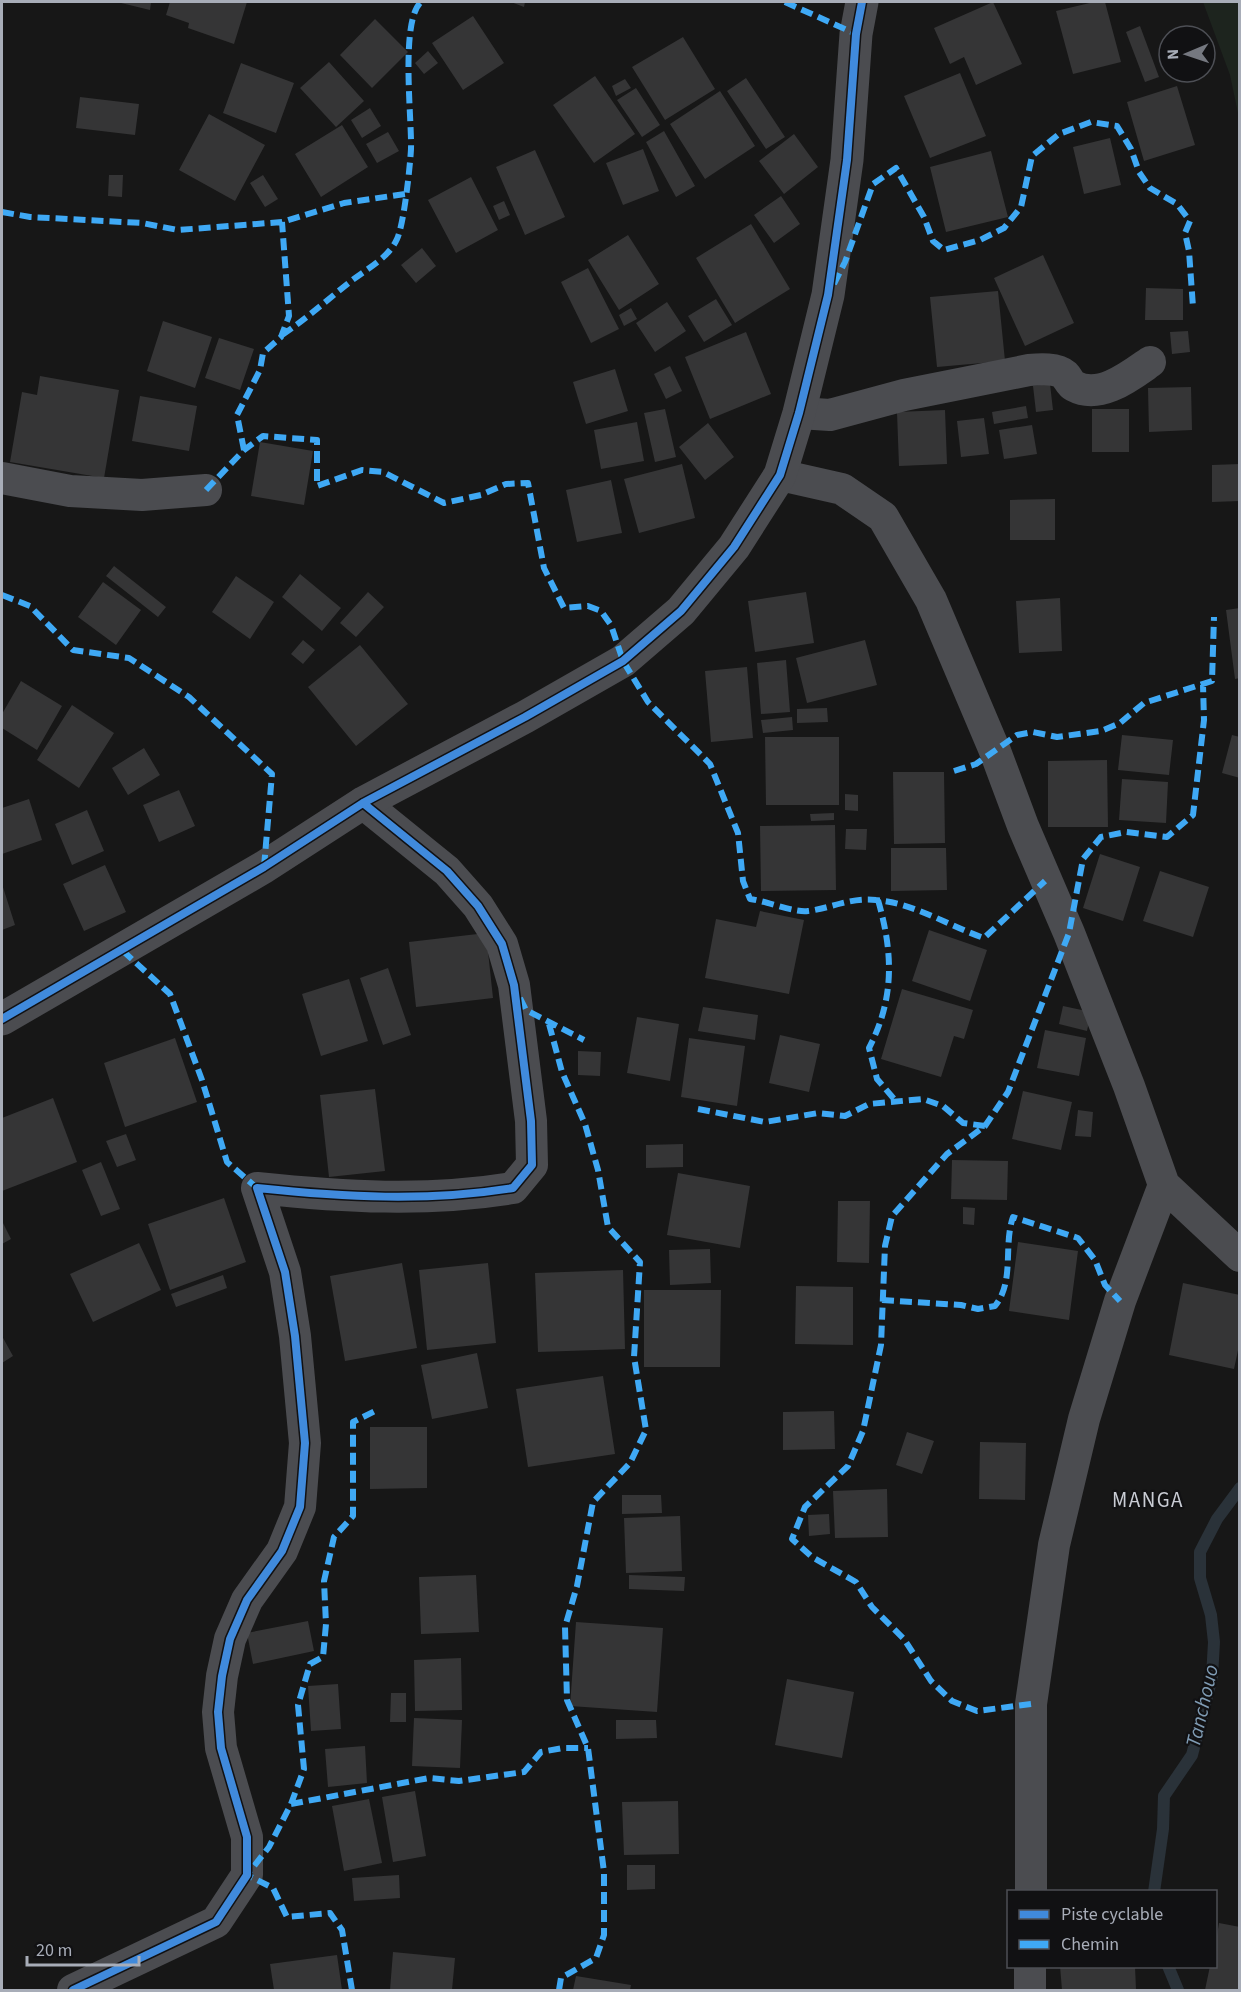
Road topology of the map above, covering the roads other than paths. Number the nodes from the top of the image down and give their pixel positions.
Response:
1 (862, 2) edge
2 (1150, 362) dead end
3 (799, 413) junction
4 (780, 475) junction
5 (2, 478) edge
6 (206, 490) dead end
7 (363, 803) junction
8 (2, 1019) edge
9 (1164, 1185) junction
10 (1239, 1256) edge
11 (1031, 1890) edge
12 (1030, 1968) edge
13 (73, 1990) edge
14 (1030, 1990) edge

1 - 3 street
2 - 3 street
3 - 4 street
4 - 7 street
4 - 9 street
5 - 6 street
7 - 8 street
7 - 13 street
9 - 10 street
9 - 11 street
12 - 14 street

